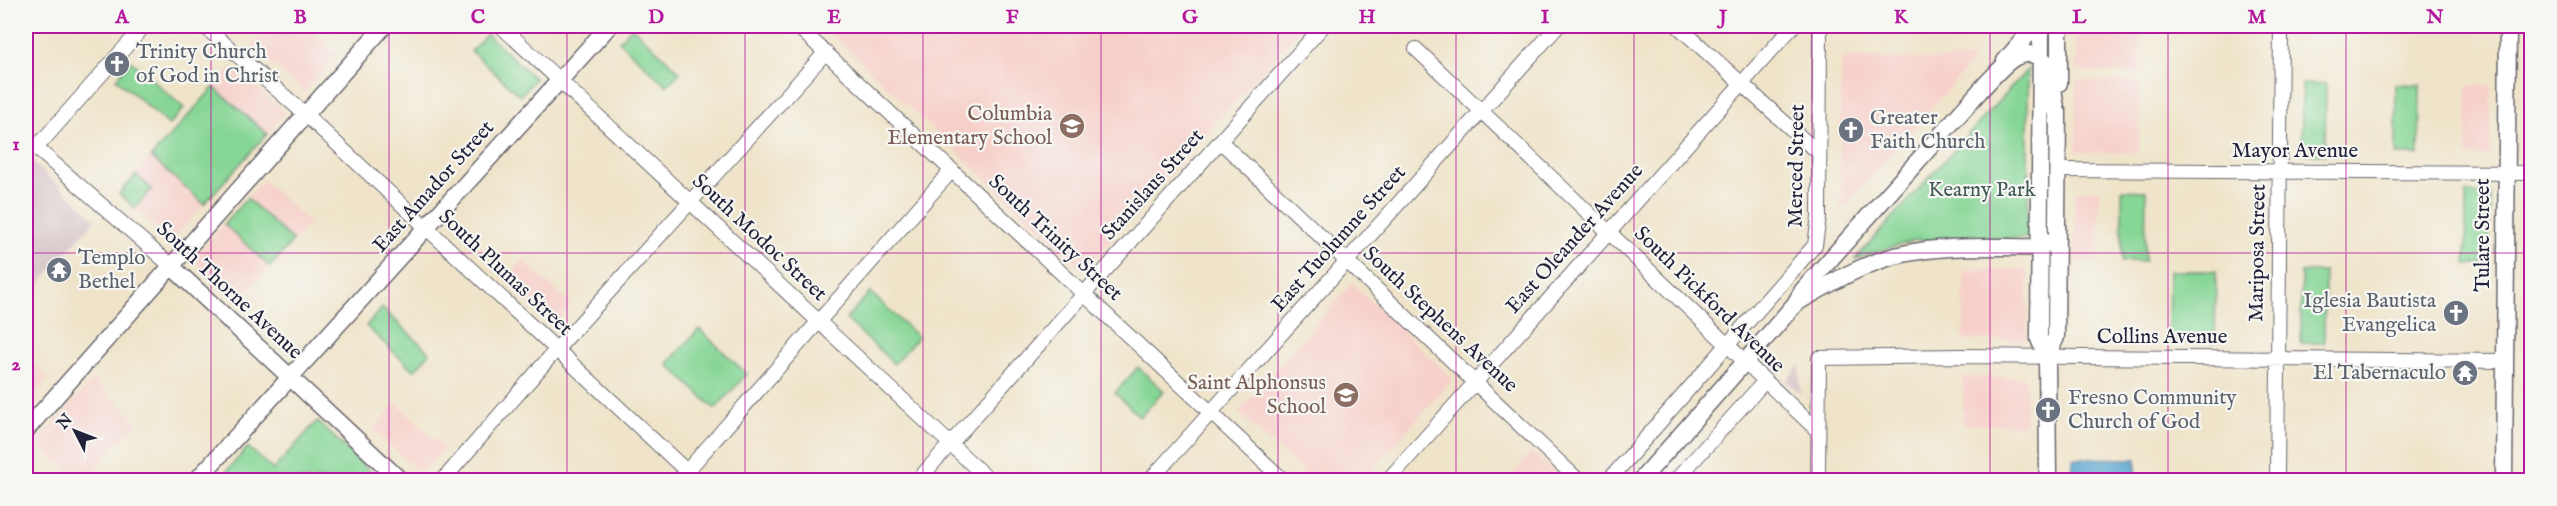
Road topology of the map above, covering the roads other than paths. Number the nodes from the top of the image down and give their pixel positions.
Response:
1 (144, 26) edge
2 (204, 26) edge
3 (384, 26) edge
4 (501, 26) edge
5 (609, 26) edge
6 (797, 26) edge
7 (1323, 26) edge
8 (1558, 26) edge
9 (1678, 26) edge
10 (1793, 26) edge
11 (1821, 26) edge
12 (2035, 26) edge
13 (2041, 26) edge
14 (2059, 26) edge
15 (2281, 26) edge
16 (2508, 26) edge
17 (1416, 49) dead end
18 (826, 52) junction
19 (2040, 57) junction
20 (560, 81) junction
21 (1740, 83) junction
22 (1982, 89) junction
23 (1481, 111) junction
24 (305, 114) junction
25 (2058, 121) junction
26 (1220, 141) junction
27 (31, 143) edge
28 (1820, 152) junction
29 (952, 170) junction
30 (2058, 170) junction
31 (2280, 172) junction
32 (2505, 172) junction
33 (2532, 173) edge
34 (689, 201) junction
35 (427, 229) junction
36 (2058, 230) junction
37 (1609, 233) junction
38 (2040, 247) junction
39 (1347, 261) junction
40 (170, 265) junction
41 (1084, 294) junction
42 (1795, 304) junction
43 (819, 323) junction
44 (1727, 347) junction
45 (556, 350) junction
46 (2047, 358) junction
47 (2278, 358) junction
48 (2504, 361) junction
49 (1744, 363) junction
50 (289, 377) junction
51 (1764, 382) junction
52 (1475, 383) junction
53 (1211, 413) junction
54 (26, 430) edge
55 (1818, 431) junction
56 (950, 445) junction
57 (687, 478) edge
58 (396, 479) edge
59 (197, 480) edge
60 (443, 480) edge
61 (918, 480) edge
62 (989, 480) edge
63 (1150, 480) edge
64 (1283, 480) edge
65 (1388, 480) edge
66 (1578, 480) edge
67 (1609, 480) edge
68 (1641, 480) edge
69 (1676, 480) edge
70 (1818, 480) edge
71 (2048, 480) edge
72 (2277, 480) edge
73 (2504, 480) edge

1 - 27 street
2 - 24 street, South Plumas Street
3 - 24 main road
4 - 20 street, South Modoc Street
5 - 20 main road, East Amador Street
6 - 18 street, South Trinity Street
7 - 26 street, Stanislaus Street
8 - 23 street, East Tuolumne Street
9 - 21 street
10 - 21 street, East Oleander Avenue
11 - 28 street, Merced Street
12 - 22 main road
13 - 19 main road
14 - 25 main road
15 - 31 street, Mariposa Street
16 - 32 main road, Tulare Street
17 - 23 street, South Pickford Avenue
18 - 29 street, South Trinity Street
18 - 34 street
19 - 22 main road
19 - 25 main road
19 - 38 main road
20 - 34 street, South Modoc Street
20 - 35 main road, East Amador Street
21 - 28 street
21 - 37 street, East Oleander Avenue
22 - 42 main road
23 - 37 street, South Pickford Avenue
23 - 39 street, East Tuolumne Street
24 - 35 street, South Plumas Street
24 - 40 main road
25 - 30 main road
26 - 39 street, South Stephens Avenue
26 - 41 street, Stanislaus Street
27 - 40 street, South Thorne Avenue
28 - 44 street, Merced Street
29 - 41 street, South Trinity Street
29 - 43 street
30 - 31 street, Mayor Avenue
30 - 36 main road
31 - 32 street, Mayor Avenue
31 - 47 street, Mariposa Street
32 - 33 street, Mayor Avenue
32 - 48 main road, Tulare Street
34 - 43 street, South Modoc Street
34 - 45 street
35 - 45 street, South Plumas Street
35 - 50 main road, East Amador Street
36 - 38 main road
36 - 46 main road
37 - 44 street, South Pickford Avenue
37 - 52 street, East Oleander Avenue
38 - 42 main road
38 - 46 main road
39 - 52 street, South Stephens Avenue
39 - 53 street, East Tuolumne Street
40 - 50 main road, South Thorne Avenue
40 - 54 main road
41 - 53 street, South Trinity Street
41 - 56 street, Stanislaus Street
42 - 49 main road
43 - 56 street, South Modoc Street
43 - 57 street
44 - 49 street, South Pickford Avenue
44 - 67 street, Merced Street
45 - 57 street, South Plumas Street
45 - 60 street
46 - 47 street, Collins Avenue
46 - 55 street, Collins Avenue
46 - 71 main road
47 - 48 street, Collins Avenue
47 - 72 street, Mariposa Street
48 - 73 main road, Tulare Street
49 - 51 street, South Pickford Avenue
49 - 68 main road
50 - 58 main road, South Thorne Avenue
50 - 59 main road, East Amador Street
51 - 55 street, South Pickford Avenue
51 - 69 street
52 - 65 street, East Oleander Avenue
52 - 66 street, South Stephens Avenue
53 - 63 street, East Tuolumne Street
53 - 64 street, South Trinity Street
55 - 70 street
56 - 61 street, Stanislaus Street
56 - 62 street, South Modoc Street

